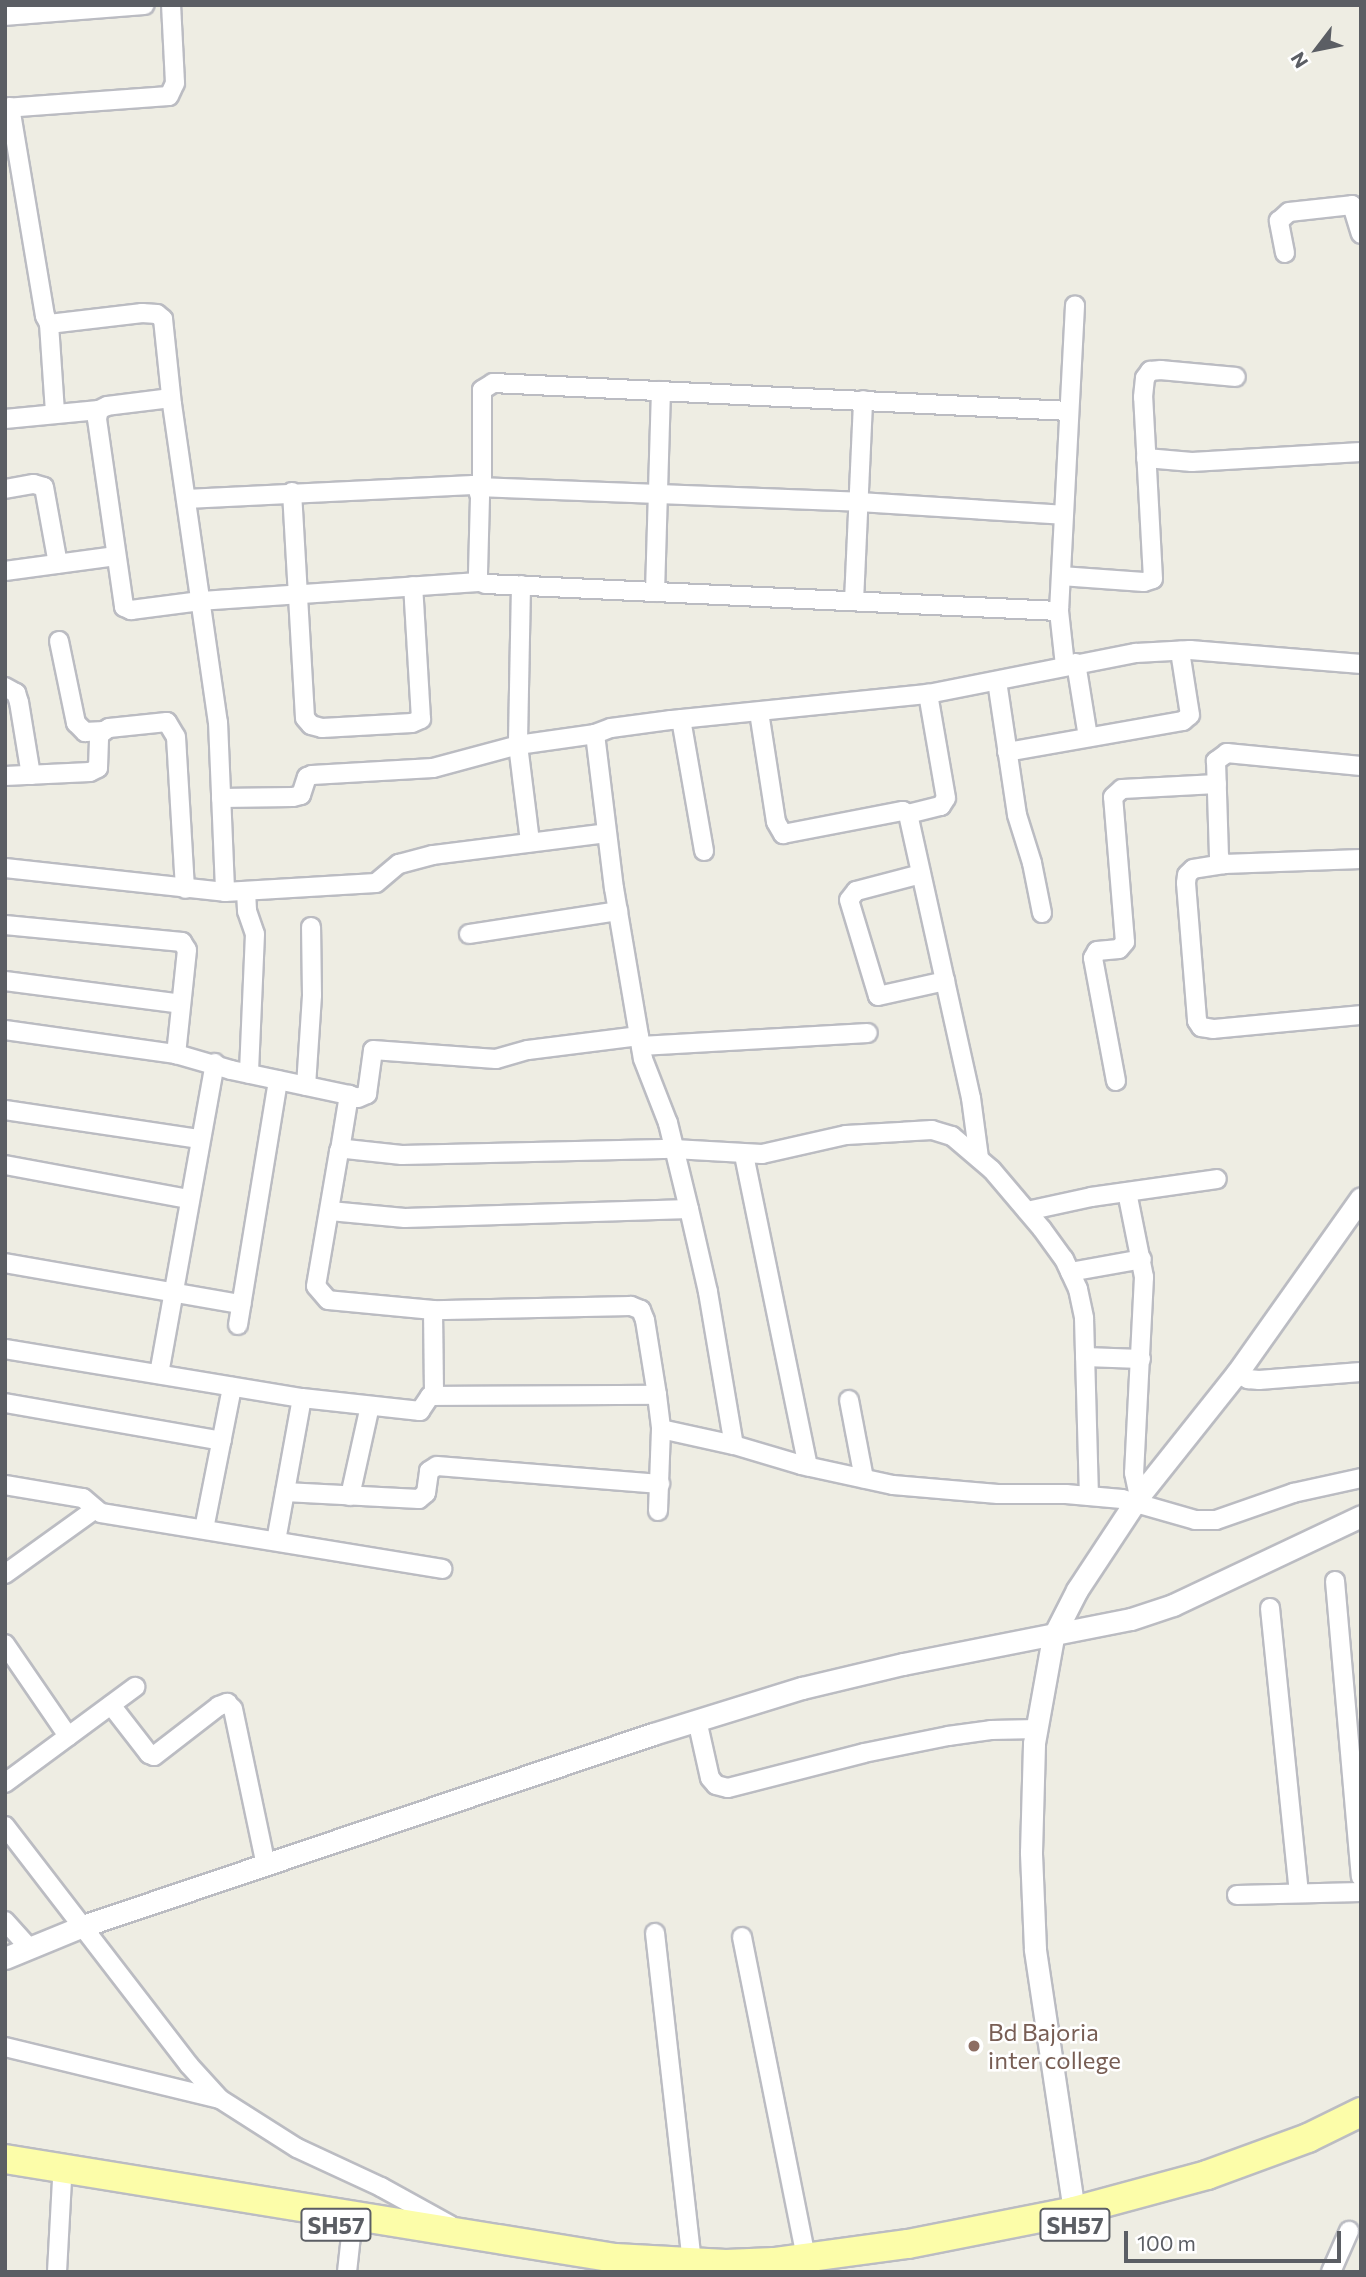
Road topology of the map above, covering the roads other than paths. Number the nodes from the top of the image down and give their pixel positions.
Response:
1 (145, 5) edge
2 (171, 5) edge
3 (5, 16) edge
4 (8, 107) edge
5 (1361, 234) edge
6 (1285, 253) dead end
7 (1075, 305) dead end
8 (49, 324) junction
9 (1236, 377) dead end
10 (661, 391) junction
11 (172, 397) junction
12 (863, 400) junction
13 (99, 410) junction
14 (1069, 411) junction
15 (55, 413) junction
16 (5, 419) edge
17 (1361, 452) edge
18 (1146, 458) junction
19 (480, 486) junction
20 (5, 489) edge
21 (292, 492) junction
22 (657, 494) junction
23 (186, 499) junction
24 (859, 502) junction
25 (1063, 515) junction
26 (116, 556) junction
27 (58, 564) junction
28 (5, 571) edge
29 (1061, 576) junction
30 (480, 582) junction
31 (521, 585) junction
32 (413, 586) junction
33 (654, 592) junction
34 (299, 593) junction
35 (201, 601) junction
36 (855, 601) junction
37 (1059, 611) junction
38 (59, 641) dead end
39 (1180, 651) junction
40 (1071, 664) junction
41 (1361, 664) edge
42 (997, 681) junction
43 (5, 687) edge
44 (928, 694) junction
45 (759, 712) junction
46 (681, 719) junction
47 (104, 731) junction
48 (596, 734) junction
49 (1088, 737) junction
50 (518, 745) junction
51 (1007, 752) junction
52 (1361, 766) edge
53 (32, 775) junction
54 (5, 776) edge
55 (1217, 784) junction
56 (221, 798) junction
57 (908, 814) junction
58 (606, 833) junction
59 (530, 842) junction
60 (704, 851) dead end
61 (1361, 859) edge
62 (1224, 864) junction
63 (5, 868) edge
64 (921, 874) junction
65 (185, 889) junction
66 (246, 891) junction
67 (225, 892) junction
68 (618, 911) junction
69 (1042, 913) dead end
70 (5, 925) edge
71 (311, 927) dead end
72 (469, 934) dead end
73 (5, 981) edge
74 (945, 981) junction
75 (181, 1004) junction
76 (1361, 1015) edge
77 (5, 1030) edge
78 (868, 1033) dead end
79 (640, 1041) junction
80 (176, 1054) junction
81 (215, 1063) junction
82 (249, 1074) junction
83 (278, 1080) junction
84 (1116, 1081) dead end
85 (306, 1086) junction
86 (349, 1096) junction
87 (5, 1110) edge
88 (200, 1139) junction
89 (674, 1149) junction
90 (340, 1150) junction
91 (744, 1154) junction
92 (979, 1158) junction
93 (5, 1165) edge
94 (1217, 1179) dead end
95 (1127, 1192) junction
96 (1361, 1198) edge
97 (189, 1199) junction
98 (689, 1209) junction
99 (330, 1210) junction
100 (1027, 1211) junction
101 (1142, 1259) junction
102 (5, 1263) edge
103 (1070, 1272) junction
104 (175, 1293) junction
105 (240, 1304) junction
106 (433, 1310) junction
107 (238, 1325) dead end
108 (5, 1349) edge
109 (1085, 1357) junction
110 (1141, 1359) junction
111 (1361, 1372) edge
112 (1237, 1373) junction
113 (159, 1374) junction
114 (232, 1387) junction
115 (657, 1395) junction
116 (434, 1396) junction
117 (302, 1398) junction
118 (849, 1399) dead end
119 (5, 1403) edge
120 (370, 1406) junction
121 (661, 1429) junction
122 (222, 1441) junction
123 (734, 1445) junction
124 (808, 1466) junction
125 (1361, 1478) edge
126 (864, 1479) junction
127 (660, 1484) junction
128 (5, 1485) edge
129 (285, 1492) junction
130 (350, 1496) junction
131 (1089, 1496) junction
132 (1137, 1499) junction
133 (94, 1510) junction
134 (658, 1511) dead end
135 (1361, 1516) edge
136 (204, 1529) junction
137 (276, 1541) junction
138 (442, 1570) dead end
139 (5, 1574) edge
140 (1335, 1581) dead end
141 (1270, 1608) dead end
142 (1053, 1637) junction
143 (5, 1644) edge
144 (135, 1687) dead end
145 (111, 1705) junction
146 (697, 1720) junction
147 (1037, 1729) junction
148 (68, 1736) junction
149 (5, 1783) edge
150 (5, 1826) edge
151 (266, 1865) junction
152 (1361, 1877) edge
153 (1361, 1892) edge
154 (1299, 1893) junction
155 (1237, 1895) dead end
156 (5, 1921) edge
157 (83, 1926) junction
158 (655, 1933) dead end
159 (742, 1937) dead end
160 (29, 1948) junction
161 (5, 1958) edge
162 (5, 2047) edge
163 (220, 2099) junction
164 (1361, 2112) edge
165 (1361, 2126) edge
166 (5, 2159) edge
167 (5, 2171) edge
168 (62, 2179) junction
169 (160, 2188) junction
170 (1074, 2211) junction
171 (352, 2227) junction
172 (1349, 2231) dead end
173 (472, 2236) junction
174 (806, 2258) junction
175 (622, 2266) edge
176 (680, 2267) edge
177 (57, 2272) edge
178 (347, 2272) edge
179 (776, 2272) edge
180 (1331, 2272) edge

1 - 3 street
2 - 4 street
4 - 8 street
5 - 6 street
7 - 14 street
8 - 11 street
8 - 15 street
9 - 18 street
10 - 12 street
10 - 19 street
10 - 22 street
11 - 13 street
11 - 23 street
12 - 14 street
12 - 24 street
13 - 15 street
13 - 26 street
14 - 25 street
15 - 16 street
17 - 18 street
18 - 29 street
19 - 21 street
19 - 22 street
19 - 30 street
20 - 27 street
21 - 23 street
21 - 34 street
22 - 24 street
22 - 33 street
23 - 35 street
24 - 25 street
24 - 36 street
25 - 29 street
26 - 27 street
26 - 35 street
27 - 28 street
29 - 37 street
30 - 31 street
30 - 32 street
31 - 33 street
31 - 50 street
32 - 34 street
32 - 34 street
33 - 36 street
34 - 35 street
35 - 56 street
36 - 37 street
37 - 40 street
38 - 47 street
39 - 40 street
39 - 41 street
39 - 49 street
40 - 42 street
40 - 49 street
42 - 44 street
42 - 51 street
43 - 53 street
44 - 45 street
44 - 57 street
45 - 46 street
45 - 57 street
46 - 48 street
46 - 60 street
47 - 53 street
47 - 65 street
48 - 50 street
48 - 58 street
49 - 51 street
50 - 56 street
50 - 59 street
51 - 69 street
52 - 55 street
53 - 54 street
55 - 62 street
55 - 84 street
56 - 67 street
57 - 64 street
58 - 59 street
58 - 68 street
59 - 66 street
61 - 62 street
62 - 76 street
63 - 65 street
64 - 74 street
64 - 74 street
65 - 67 street
66 - 67 street
66 - 82 street
68 - 72 street
68 - 79 street
70 - 75 street
71 - 85 street
73 - 75 street
74 - 92 street
75 - 80 street
77 - 80 street
78 - 79 street
79 - 86 street
79 - 89 street
80 - 81 street
81 - 82 street
81 - 88 street
82 - 83 street
83 - 85 street
83 - 105 street
85 - 86 street
86 - 90 street
87 - 88 street
88 - 97 street
89 - 90 street
89 - 91 street
89 - 98 street
90 - 99 street
91 - 92 street
91 - 124 street
92 - 100 street
93 - 97 street
94 - 95 street
95 - 100 street
95 - 101 street
96 - 112 street
97 - 104 street
98 - 99 street
98 - 123 street
99 - 106 street
100 - 103 street
101 - 103 street
101 - 110 street
102 - 104 street
103 - 109 street
104 - 105 street
104 - 113 street
105 - 107 street
106 - 115 street
106 - 116 street
108 - 113 street
109 - 110 street
109 - 131 street
110 - 132 street
111 - 112 street
112 - 132 street
113 - 114 street
114 - 117 street
114 - 122 street
115 - 116 street
115 - 121 street
116 - 120 street
117 - 120 street
117 - 129 street
118 - 126 street
119 - 122 street
120 - 130 street
121 - 123 street
121 - 127 street
122 - 136 street
123 - 124 street
124 - 126 street
125 - 132 street
126 - 131 street
127 - 130 street
127 - 134 street
128 - 133 street
129 - 130 street
129 - 137 street
131 - 132 street
132 - 142 street
133 - 136 street
133 - 139 street
135 - 142 street
136 - 137 street
137 - 138 street
140 - 152 street
141 - 154 street
142 - 146 street
142 - 147 street
143 - 148 street
144 - 145 street
145 - 148 street
145 - 151 street
146 - 147 street
146 - 151 street
147 - 170 street
148 - 149 street
150 - 157 street
151 - 157 street
153 - 154 street
154 - 155 street
156 - 160 street
157 - 160 street
157 - 163 street
158 - 176 street
159 - 174 street
160 - 161 street
162 - 163 street
163 - 173 street
164 - 170 main road, SH57
165 - 179 main road, SH57
166 - 169 main road, SH57
167 - 168 main road, SH57
168 - 169 main road, SH57
168 - 177 street
169 - 171 main road, SH57
169 - 173 main road, SH57
170 - 174 main road, SH57
171 - 175 main road, SH57
171 - 178 street
172 - 180 street
173 - 175 main road, SH57
174 - 176 main road, SH57
175 - 176 main road, SH57

